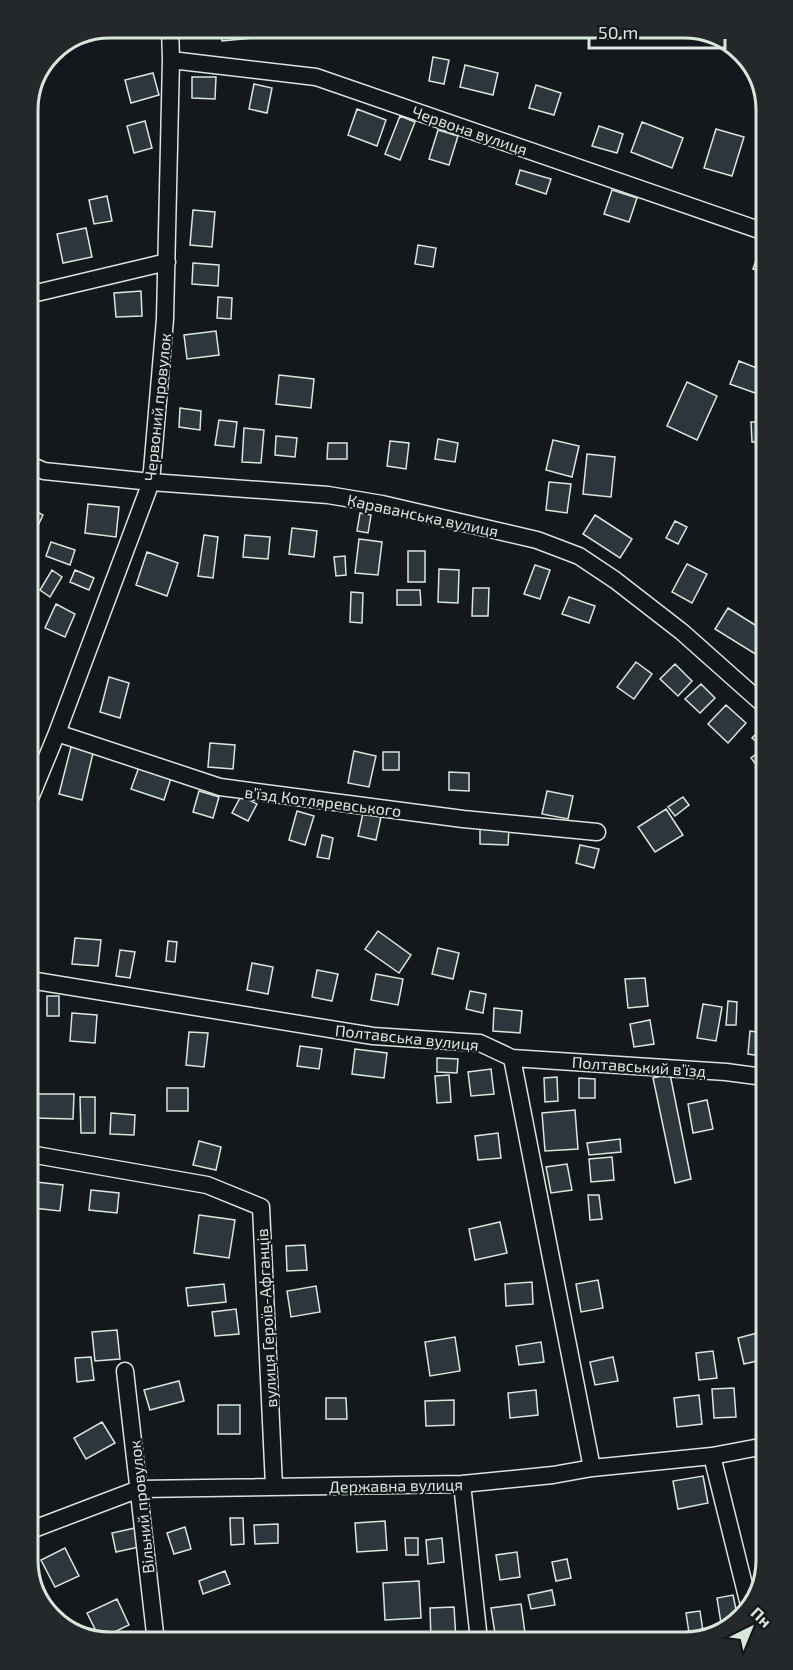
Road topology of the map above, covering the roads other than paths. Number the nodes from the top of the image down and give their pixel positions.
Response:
1 (170, 38) edge
2 (171, 60) junction
3 (756, 229) edge
4 (167, 262) junction
5 (38, 293) edge
6 (38, 468) edge
7 (151, 482) junction
8 (756, 698) edge
9 (57, 733) junction
10 (38, 779) edge
11 (597, 832) dead end
12 (38, 981) edge
13 (512, 1058) junction
14 (756, 1076) edge
15 (38, 1155) edge
16 (125, 1371) dead end
17 (756, 1448) edge
18 (712, 1456) junction
19 (592, 1468) junction
20 (462, 1484) junction
21 (274, 1486) junction
22 (139, 1489) junction
23 (38, 1527) edge
24 (746, 1595) edge
25 (155, 1632) edge
26 (478, 1632) edge

1 - 2 street, Червоний провулок
2 - 3 street, Червона вулиця
2 - 4 street, Червоний провулок
4 - 5 street
4 - 7 street, Червоний провулок
6 - 7 street, Караванська вулиця
7 - 8 street, Караванська вулиця
7 - 9 street, Червоний провулок
9 - 10 street, Червоний провулок
9 - 11 street, в’їзд Котляревського
12 - 13 street, Полтавська вулиця
13 - 14 street, Полтавський в’їзд
13 - 19 street
15 - 21 street, вулиця Героїв-Афганців
16 - 22 street, Вільний провулок
17 - 18 street, Державна вулиця
18 - 19 street, Державна вулиця
18 - 24 street
19 - 20 street, Державна вулиця
20 - 21 street, Державна вулиця
20 - 26 street
21 - 22 street, Державна вулиця
22 - 23 street, Державна вулиця
22 - 25 street, Вільний провулок

